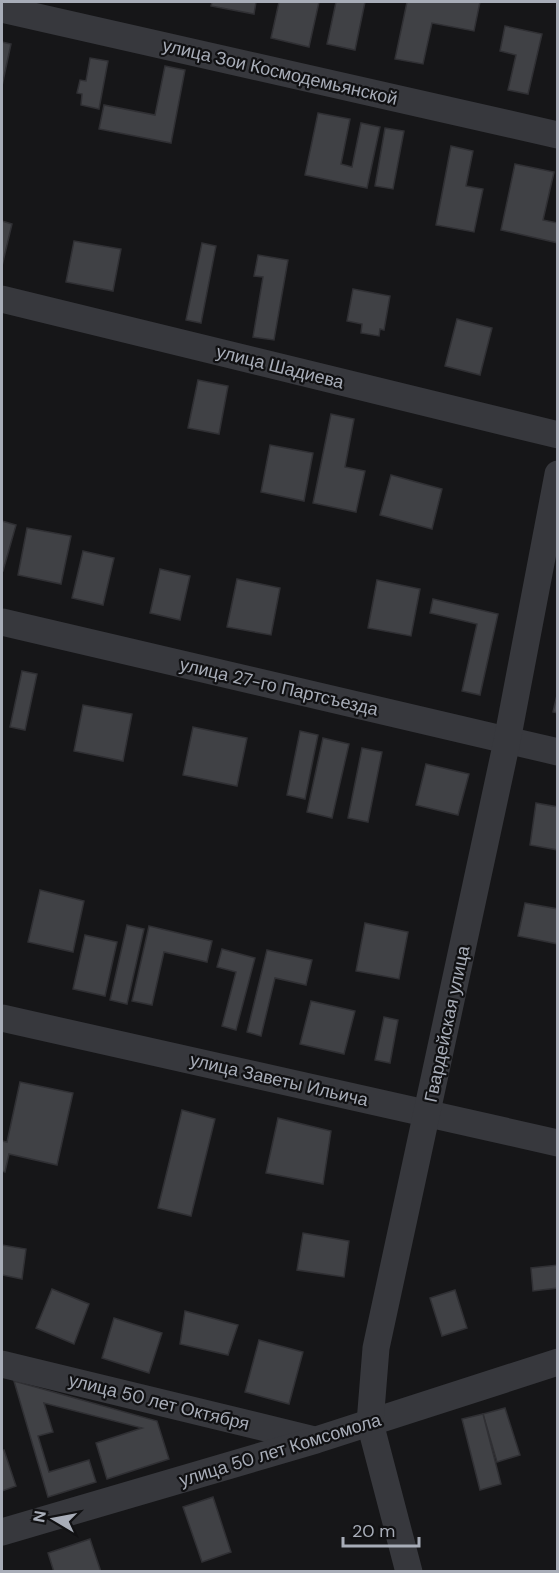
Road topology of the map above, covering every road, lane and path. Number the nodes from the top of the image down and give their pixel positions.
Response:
1 (2, 9) edge
2 (558, 135) edge
3 (2, 299) edge
4 (558, 435) edge
5 (558, 474) edge
6 (2, 622) edge
7 (507, 741) junction
8 (558, 752) edge
9 (2, 1018) edge
10 (428, 1114) junction
11 (558, 1143) edge
12 (558, 1362) edge
13 (2, 1364) edge
14 (370, 1423) junction
15 (316, 1440) junction
16 (2, 1532) edge
17 (409, 1572) edge

1 - 2 street, улица Зои Космодемьянской
3 - 4 street, улица Шадиева
5 - 7 street, Гвардейская улица
6 - 7 street, улица 27-го Партсъезда
7 - 8 street, улица 27-го Партсъезда
7 - 10 street, Гвардейская улица
9 - 10 street, улица Заветы Ильича
10 - 11 street, улица Заветы Ильича
10 - 14 street, Гвардейская улица
12 - 14 street, улица 50 лет Комсомола
13 - 15 street, улица 50 лет Октября
14 - 15 street, улица 50 лет Комсомола
14 - 17 street, Гвардейская улица
15 - 16 street, улица 50 лет Комсомола

